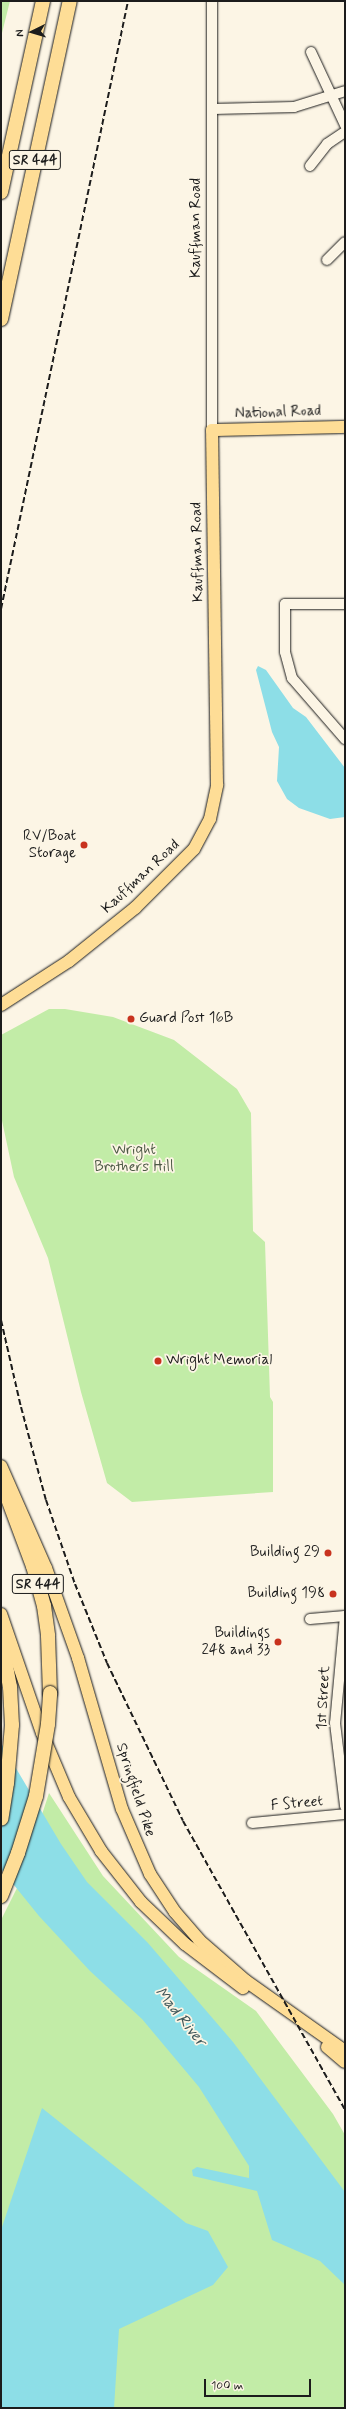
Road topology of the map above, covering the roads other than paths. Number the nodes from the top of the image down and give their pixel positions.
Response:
1 (43, 1) edge
2 (70, 1) edge
3 (212, 1) edge
4 (311, 52) dead end
5 (345, 91) edge
6 (332, 96) junction
7 (212, 109) junction
8 (345, 125) edge
9 (345, 132) edge
10 (310, 166) dead end
11 (1, 192) edge
12 (345, 242) edge
13 (327, 260) dead end
14 (1, 319) edge
15 (345, 427) edge
16 (212, 430) junction
17 (345, 604) edge
18 (345, 739) edge
19 (1, 1005) edge
20 (1, 1466) edge
21 (1, 1480) edge
22 (1, 1614) edge
23 (345, 1616) edge
24 (310, 1619) dead end
25 (1, 1639) edge
26 (345, 1806) edge
27 (345, 1814) edge
28 (1, 1819) edge
29 (252, 1823) dead end
30 (1, 1896) edge
31 (345, 2051) edge
32 (345, 2062) edge

1 - 11 highway, SR 444
2 - 14 highway, SR 444
3 - 7 street, Kauffman Road
4 - 6 street
5 - 6 street
6 - 7 street
6 - 8 street
7 - 16 street, Kauffman Road
9 - 10 street
12 - 13 street
15 - 16 main road, National Road
16 - 19 main road, Kauffman Road
17 - 18 street
20 - 31 main road, Springfield Pike
21 - 30 highway, SR 444, bridge
22 - 32 main road
23 - 24 street
23 - 26 street, 1st Street
25 - 28 highway
27 - 29 street, F Street

